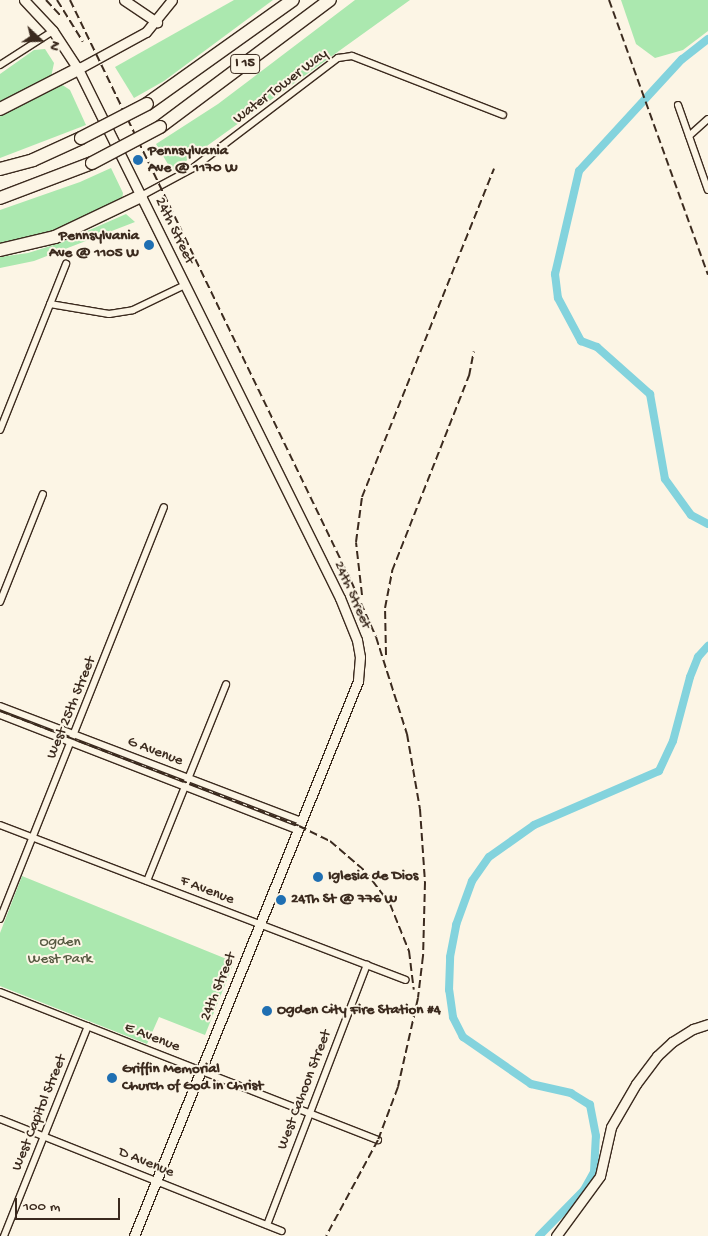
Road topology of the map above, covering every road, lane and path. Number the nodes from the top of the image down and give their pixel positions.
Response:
1 (24, 0) edge
2 (124, 0) edge
3 (172, 0) edge
4 (293, 0) edge
5 (330, 0) edge
6 (157, 22) junction
7 (53, 31) junction
8 (0, 65) edge
9 (78, 69) junction
10 (678, 105) dead end
11 (0, 109) edge
12 (503, 115) dead end
13 (708, 119) edge
14 (689, 136) junction
15 (0, 170) edge
16 (708, 190) edge
17 (141, 196) junction
18 (0, 198) edge
19 (0, 250) edge
20 (66, 264) dead end
21 (185, 285) junction
22 (50, 304) junction
23 (0, 430) edge
24 (44, 494) dead end
25 (164, 506) dead end
26 (0, 602) edge
27 (226, 684) dead end
28 (0, 706) edge
29 (0, 715) edge
30 (75, 735) junction
31 (72, 743) junction
32 (188, 778) junction
33 (184, 786) junction
34 (0, 825) edge
35 (299, 826) junction
36 (32, 837) junction
37 (147, 881) junction
38 (0, 919) edge
39 (260, 924) junction
40 (367, 965) junction
41 (405, 980) dead end
42 (0, 992) edge
43 (708, 1024) edge
44 (88, 1026) junction
45 (201, 1070) junction
46 (310, 1113) junction
47 (0, 1119) edge
48 (44, 1136) junction
49 (378, 1140) dead end
50 (156, 1181) junction
51 (267, 1225) junction
52 (282, 1231) dead end
53 (4, 1236) edge
54 (134, 1236) edge
55 (556, 1236) edge

1 - 7 main road, 24th Street
2 - 6 main road
3 - 6 main road
4 - 15 highway, I 15, bridge
5 - 18 highway, I 15, bridge
6 - 9 main road
7 - 8 street
7 - 9 main road, 24th Street
9 - 11 highway
9 - 17 main road, 24th Street
10 - 14 street
12 - 17 street, Water Tower Way
13 - 14 street
14 - 16 street
17 - 19 highway
17 - 21 main road, 24th Street
20 - 22 street
21 - 22 street
21 - 35 main road, 24th Street
22 - 23 street
24 - 26 street
25 - 30 street, West 25th Street
27 - 32 street
28 - 30 street, G Avenue
29 - 31 street, G Avenue
30 - 31 street, West 25th Street
30 - 32 street, G Avenue
31 - 33 street, G Avenue
31 - 36 street, West 25th Street
32 - 33 street
32 - 35 street, G Avenue
33 - 35 street, G Avenue
33 - 37 street
34 - 36 street, F Avenue
35 - 39 main road, 24th Street
36 - 37 street, F Avenue
36 - 38 street, West 25th Street
37 - 39 street, F Avenue
39 - 40 street, F Avenue
39 - 45 main road, 24th Street
40 - 41 street, F Avenue
40 - 46 street, West Cahoon Street
42 - 44 street, E Avenue
43 - 55 main road
44 - 45 street, E Avenue
44 - 48 street, West Capitol Street
45 - 46 street, E Avenue
45 - 50 main road, 24th Street
46 - 49 street, E Avenue
46 - 51 street, West Cahoon Street
47 - 48 street, D Avenue
48 - 50 street, D Avenue
48 - 53 street, West Capitol Street
50 - 51 street, D Avenue
50 - 54 main road, 24th Street
51 - 52 street, D Avenue

